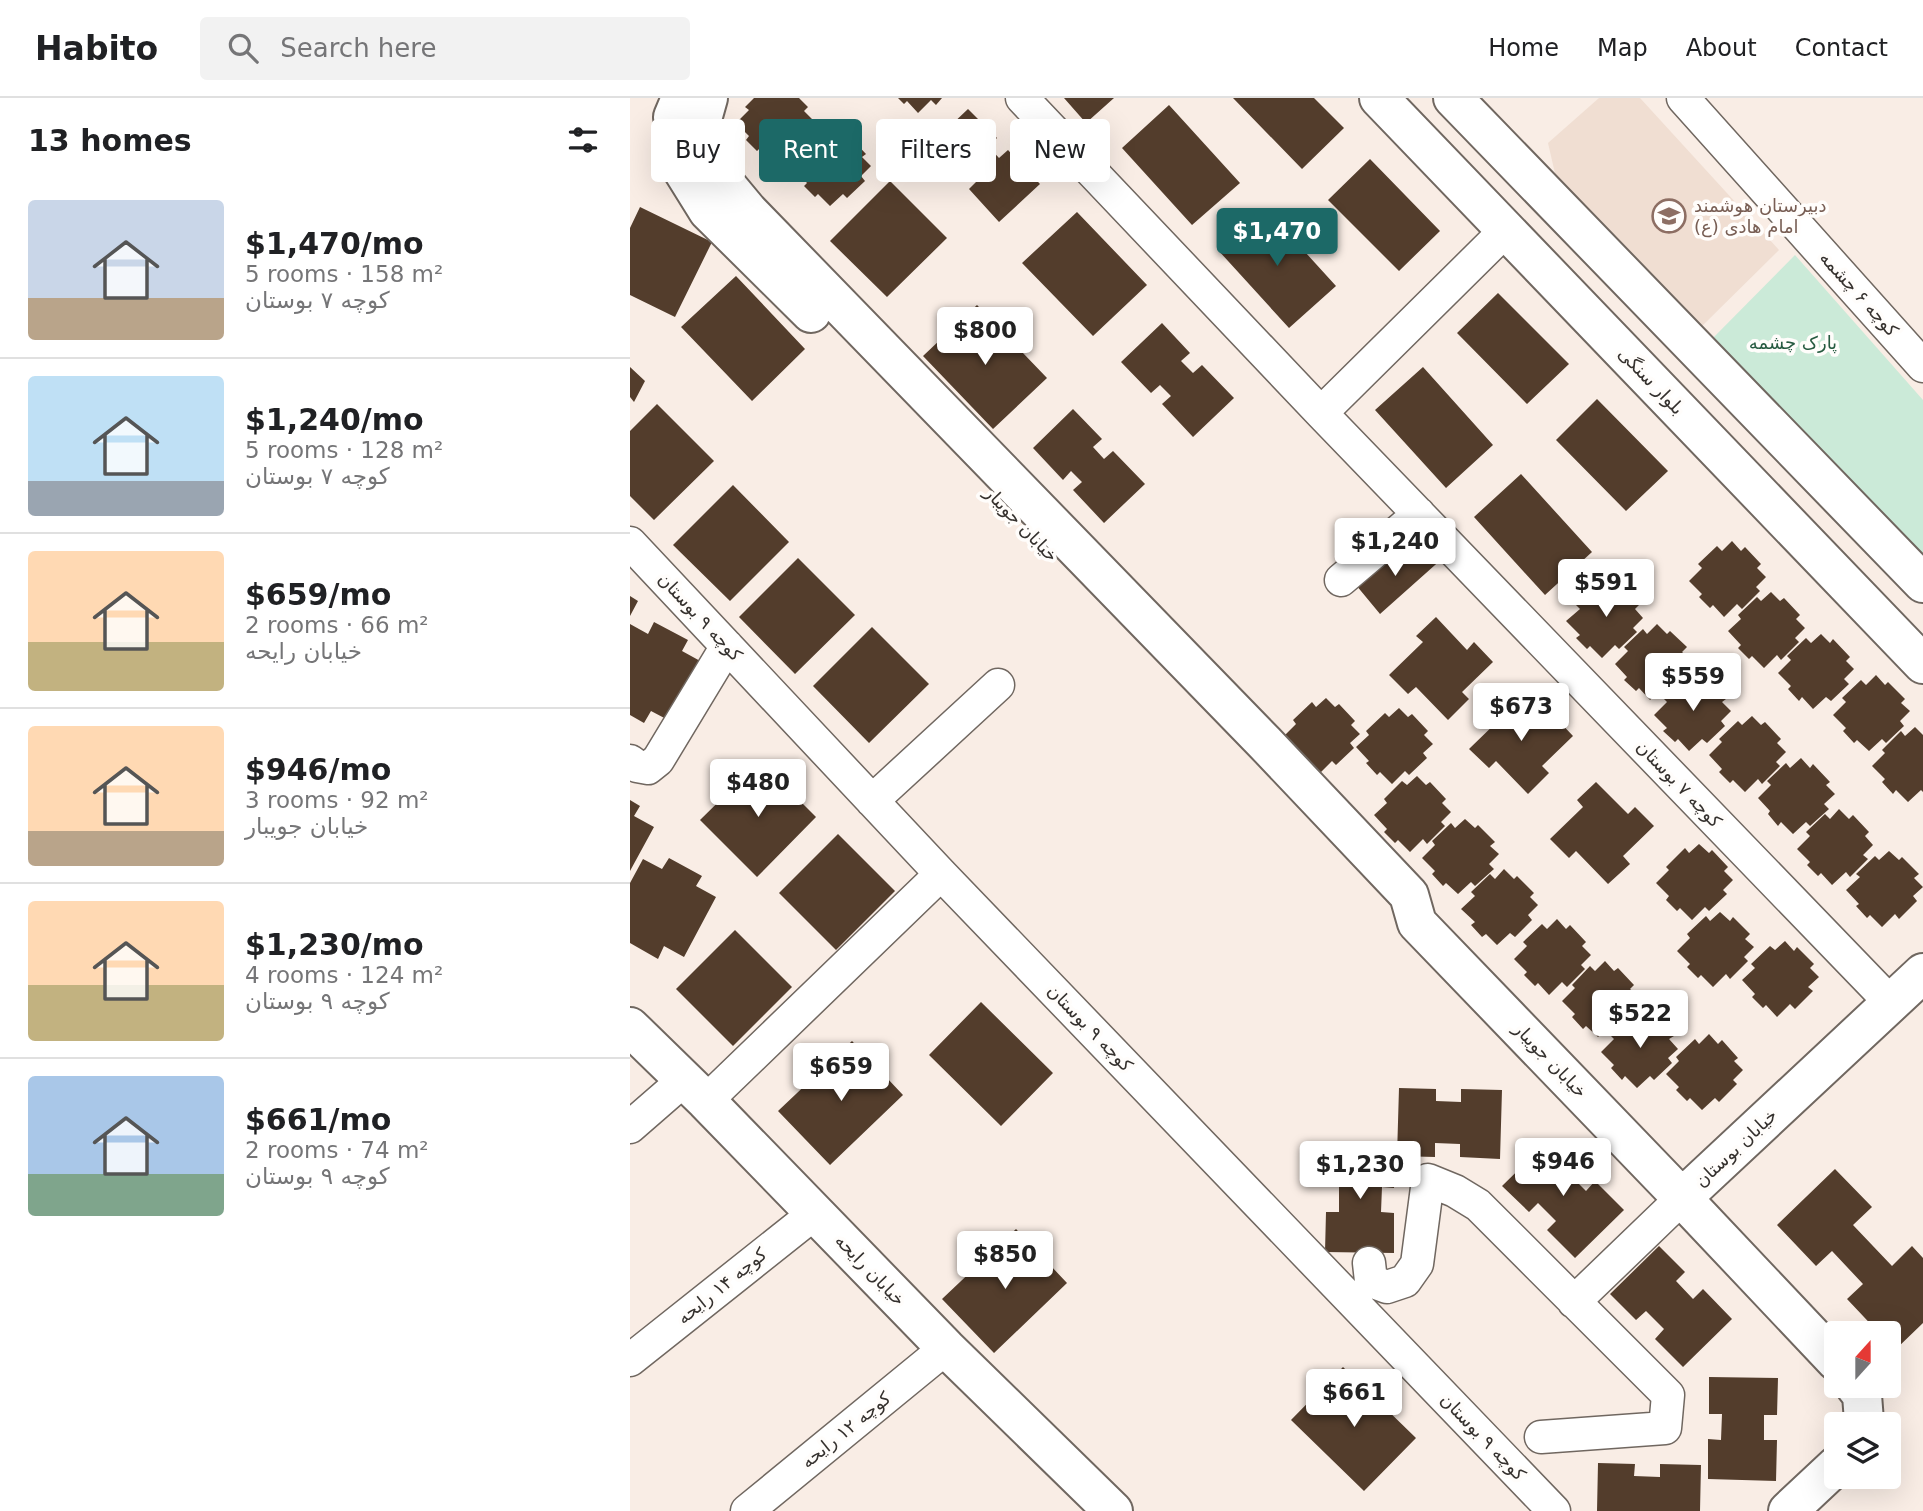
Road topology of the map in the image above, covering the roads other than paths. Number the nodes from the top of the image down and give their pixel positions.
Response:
1 (681, 98) edge
2 (708, 98) edge
3 (1022, 98) edge
4 (1379, 98) edge
5 (1452, 98) edge
6 (1683, 98) edge
7 (1506, 230) junction
8 (1923, 366) edge
9 (1321, 413) junction
10 (1419, 514) junction
11 (630, 543) edge
12 (1341, 580) dead end
13 (1923, 583) edge
14 (727, 646) junction
15 (1923, 664) edge
16 (998, 685) dead end
17 (630, 761) edge
18 (872, 801) junction
19 (942, 874) junction
20 (1417, 923) junction
21 (1923, 973) edge
22 (1891, 1003) junction
23 (630, 1027) edge
24 (695, 1091) junction
25 (630, 1127) edge
26 (1682, 1198) junction
27 (815, 1213) junction
28 (1369, 1263) dead end
29 (1574, 1302) junction
30 (946, 1348) junction
31 (1824, 1348) edge
32 (630, 1360) edge
33 (1541, 1437) dead end
34 (1824, 1477) edge
35 (747, 1511) edge
36 (1113, 1511) edge
37 (1554, 1511) edge
38 (1788, 1511) edge

1 - 20 street, خیابان جویبار
2 - 20 street, خیابان جویبار
3 - 9 street, کوچه ۷ بوستان
4 - 7 street, بلوار سنگی
5 - 13 street
6 - 8 street, کوچه ۶ چشمه
7 - 9 street
7 - 15 street, بلوار سنگی
9 - 10 street, کوچه ۷ بوستان
10 - 12 street
10 - 22 street, کوچه ۷ بوستان
11 - 14 street, کوچه ۹ بوستان
14 - 17 street
14 - 18 street, کوچه ۹ بوستان
16 - 18 street
18 - 19 street, کوچه ۹ بوستان
19 - 24 street
19 - 37 street, کوچه ۹ بوستان
20 - 26 street, خیابان جویبار
21 - 22 street, خیابان بوستان
22 - 26 street, خیابان بوستان
23 - 24 street, خیابان رایحه
24 - 25 street
24 - 27 street, خیابان رایحه
26 - 29 street
26 - 31 street, خیابان بوستان
27 - 30 street, خیابان رایحه
27 - 32 street, کوچه ۱۴ رایحه
28 - 29 street
29 - 33 street
30 - 35 street, کوچه ۱۲ رایحه
30 - 36 street, خیابان رایحه
34 - 38 street

